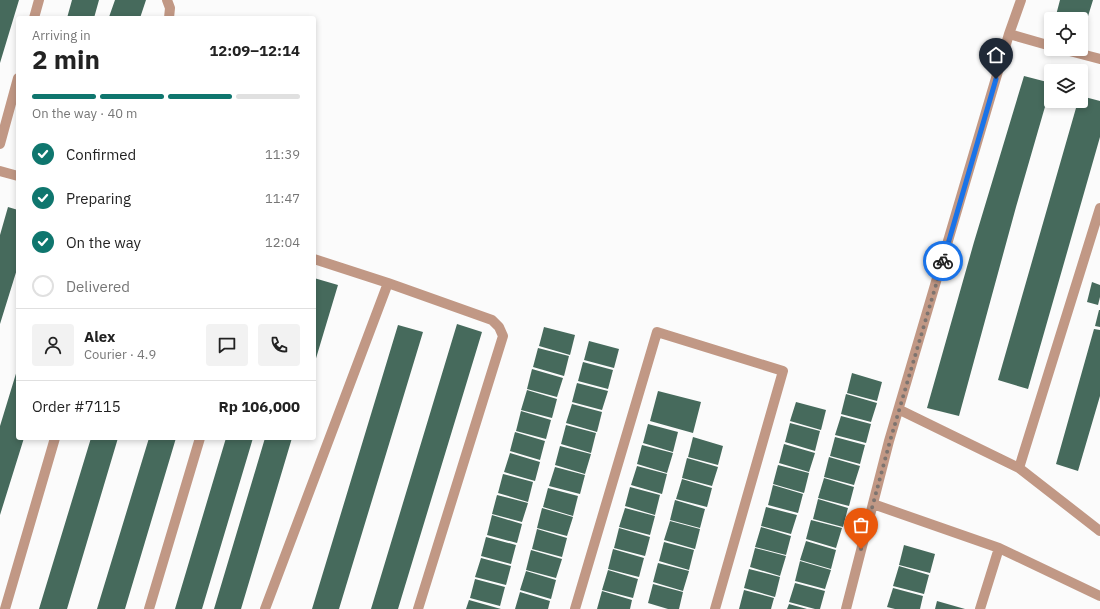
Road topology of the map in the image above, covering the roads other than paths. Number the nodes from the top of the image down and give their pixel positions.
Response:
1 (39, 0) edge
2 (167, 0) edge
3 (1021, 0) edge
4 (35, 16) edge
5 (169, 16) edge
6 (1009, 34) junction
7 (1044, 44) edge
8 (1088, 56) edge
9 (1100, 59) edge
10 (16, 85) edge
11 (0, 144) edge
12 (0, 171) edge
13 (16, 175) edge
14 (1100, 208) edge
15 (316, 260) edge
16 (388, 283) junction
17 (900, 410) junction
18 (54, 440) edge
19 (199, 440) edge
20 (1019, 468) junction
21 (873, 504) junction
22 (1100, 531) edge
23 (999, 548) junction
24 (1100, 596) edge
25 (5, 609) edge
26 (150, 609) edge
27 (265, 609) edge
28 (418, 609) edge
29 (576, 609) edge
30 (715, 609) edge
31 (846, 609) edge
32 (980, 609) edge

1 - 4 street
2 - 5 street
3 - 6 street
6 - 7 street
6 - 17 street
8 - 9 street
10 - 11 street
12 - 13 street
14 - 20 street
15 - 16 street
16 - 27 street
16 - 28 street
17 - 20 street
17 - 21 street
18 - 25 street
19 - 26 street
20 - 22 street
21 - 23 street
21 - 31 street
23 - 24 street
23 - 32 street
29 - 30 street

